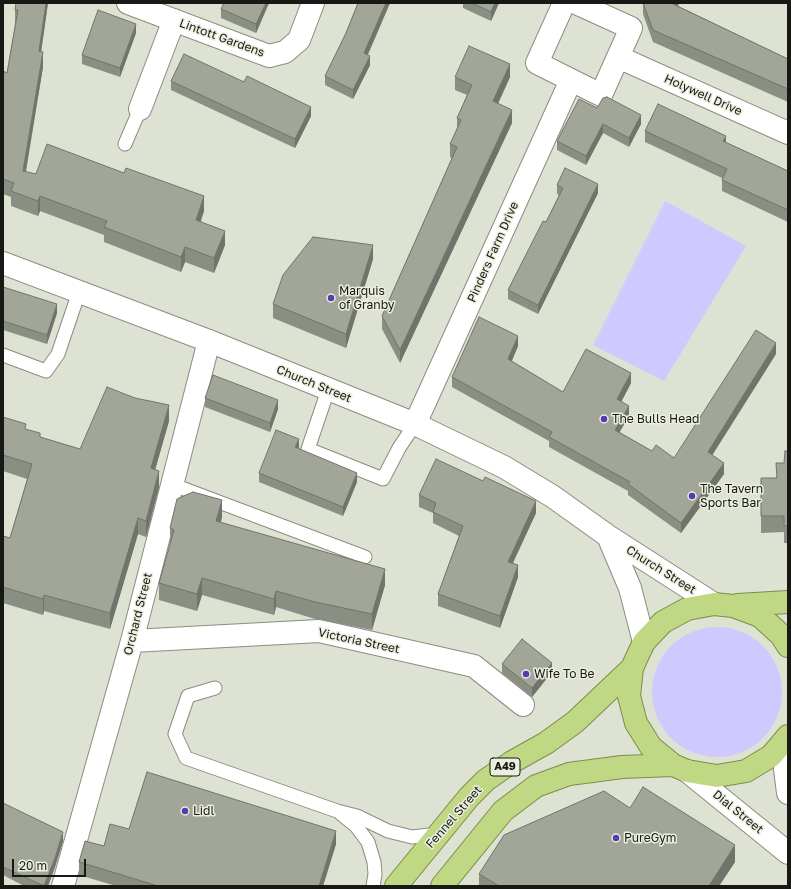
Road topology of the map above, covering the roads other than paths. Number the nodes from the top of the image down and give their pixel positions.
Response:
1 (128, 3) edge
2 (314, 3) edge
3 (564, 3) edge
4 (576, 3) edge
5 (174, 20) junction
6 (618, 57) junction
7 (571, 80) junction
8 (140, 109) joint
9 (788, 133) edge
10 (125, 144) dead end
11 (3, 263) edge
12 (79, 292) junction
13 (209, 342) junction
14 (3, 355) edge
15 (328, 390) junction
16 (415, 424) junction
17 (171, 484) junction
18 (608, 536) junction
19 (365, 557) dead end
20 (788, 602) edge
21 (724, 605) junction
22 (132, 642) junction
23 (644, 642) junction
24 (788, 646) edge
25 (632, 668) junction
26 (214, 688) dead end
27 (523, 705) dead end
28 (788, 736) edge
29 (788, 749) edge
30 (680, 768) junction
31 (788, 793) edge
32 (337, 811) junction
33 (438, 834) junction
34 (788, 853) edge
35 (64, 886) edge
36 (373, 886) edge
37 (396, 886) edge
38 (442, 886) edge

1 - 5 street, Lintott Gardens
2 - 5 street, Lintott Gardens
3 - 7 street
4 - 6 street
5 - 8 street
6 - 7 street
6 - 9 street, Holywell Drive
7 - 16 street, Pinders Farm Drive
8 - 10 lane
11 - 12 street, Church Street
12 - 13 street, Church Street
12 - 14 lane
13 - 15 street, Church Street
13 - 17 street, Orchard Street
15 - 16 street, Church Street
15 - 16 lane
16 - 18 street, Church Street
17 - 19 lane
17 - 22 street, Orchard Street
18 - 21 street, Church Street
18 - 23 street, Church Street
20 - 21 highway, A49
21 - 23 highway, A49
21 - 24 highway
22 - 27 street, Victoria Street
22 - 35 street, Orchard Street
23 - 25 highway, A49
25 - 30 highway, A49
25 - 33 highway, Fennel Street / A49
26 - 32 lane
28 - 30 highway, A49
29 - 31 street
30 - 34 street, Dial Street
30 - 38 highway, A49
32 - 33 lane
32 - 36 lane
33 - 37 highway, Fennel Street / A49

